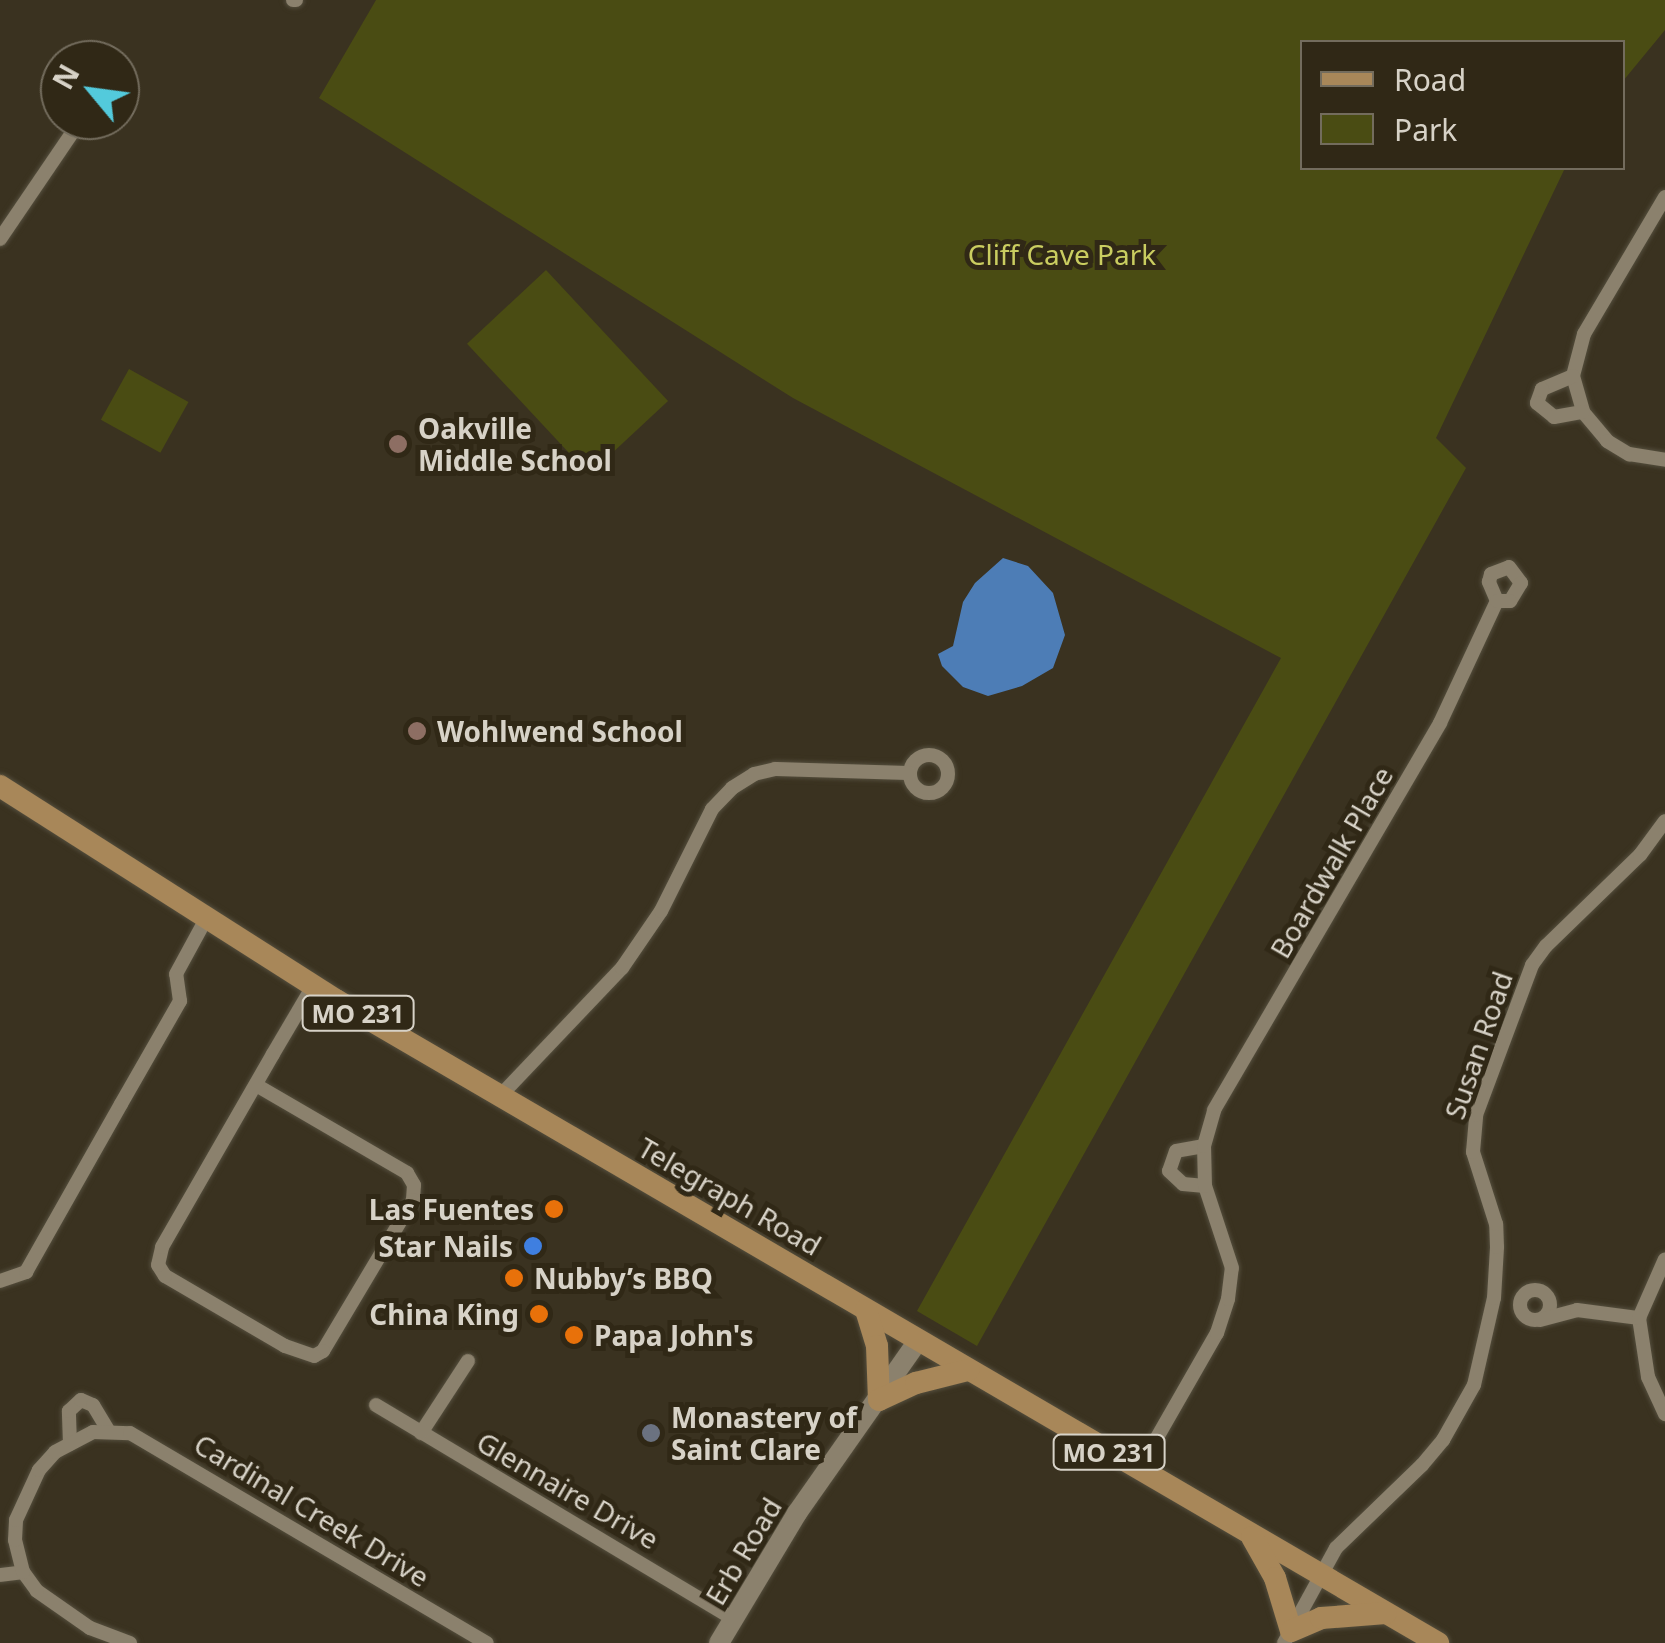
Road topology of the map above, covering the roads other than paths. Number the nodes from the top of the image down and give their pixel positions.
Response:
1 (67, 140) edge
2 (1665, 197) edge
3 (0, 239) edge
4 (1573, 376) junction
5 (1583, 412) junction
6 (1665, 460) edge
7 (1497, 601) dead end
8 (910, 773) dead end
9 (4, 796) edge
10 (1665, 821) edge
11 (206, 919) junction
12 (313, 986) junction
13 (256, 1084) junction
14 (500, 1096) junction
15 (1204, 1146) junction
16 (1205, 1186) junction
17 (1665, 1258) edge
18 (0, 1281) edge
19 (1546, 1294) junction
20 (1494, 1298) junction
21 (1520, 1302) junction
22 (866, 1310) junction
23 (1576, 1310) junction
24 (1639, 1318) junction
25 (1540, 1320) junction
26 (918, 1341) junction
27 (468, 1361) dead end
28 (968, 1370) junction
29 (879, 1400) junction
30 (376, 1405) dead end
31 (1665, 1414) edge
32 (109, 1432) junction
33 (422, 1433) junction
34 (70, 1444) junction
35 (1139, 1469) junction
36 (1250, 1534) junction
37 (8, 1544) edge
38 (24, 1572) junction
39 (0, 1575) edge
40 (1322, 1576) junction
41 (1386, 1612) junction
42 (734, 1619) junction
43 (1287, 1637) edge
44 (130, 1643) edge
45 (486, 1643) edge
46 (720, 1643) edge
47 (1438, 1643) edge

1 - 3 street
2 - 4 street
4 - 5 street
4 - 5 street
5 - 6 street
7 - 15 street, Boardwalk Place
8 - 14 street
9 - 11 main road, Telegraph Road / MO 231
10 - 20 street, Susan Road
11 - 12 main road, Telegraph Road / MO 231
11 - 18 street
12 - 13 street
12 - 14 main road, Telegraph Road / MO 231
13 - 13 street
14 - 22 main road, Telegraph Road / MO 231
15 - 16 street, Boardwalk Place
15 - 16 street
16 - 35 street, Boardwalk Place
17 - 24 street
19 - 21 street
19 - 23 street
19 - 25 street
20 - 21 street
20 - 40 street, Susan Road
21 - 25 street
22 - 26 main road, Telegraph Road / MO 231
22 - 29 main road
23 - 24 street
23 - 25 street
24 - 31 street
26 - 28 main road, Telegraph Road / MO 231
26 - 29 street, Erb Road
27 - 33 street
28 - 29 main road
28 - 35 main road, Telegraph Road / MO 231
29 - 42 street, Erb Road
30 - 33 street, Glennaire Drive
32 - 34 street
32 - 34 street, Cardinal Creek Drive
32 - 45 street, Cardinal Creek Drive
33 - 42 street, Glennaire Drive
34 - 37 street
35 - 36 main road, Telegraph Road / MO 231
36 - 40 main road, Telegraph Road / MO 231
36 - 43 main road
37 - 38 street
38 - 39 street
38 - 44 street
40 - 41 main road, Telegraph Road / MO 231
40 - 43 street, Susan Road
41 - 43 main road
41 - 47 main road, Telegraph Road / MO 231
42 - 46 street, Erb Road

